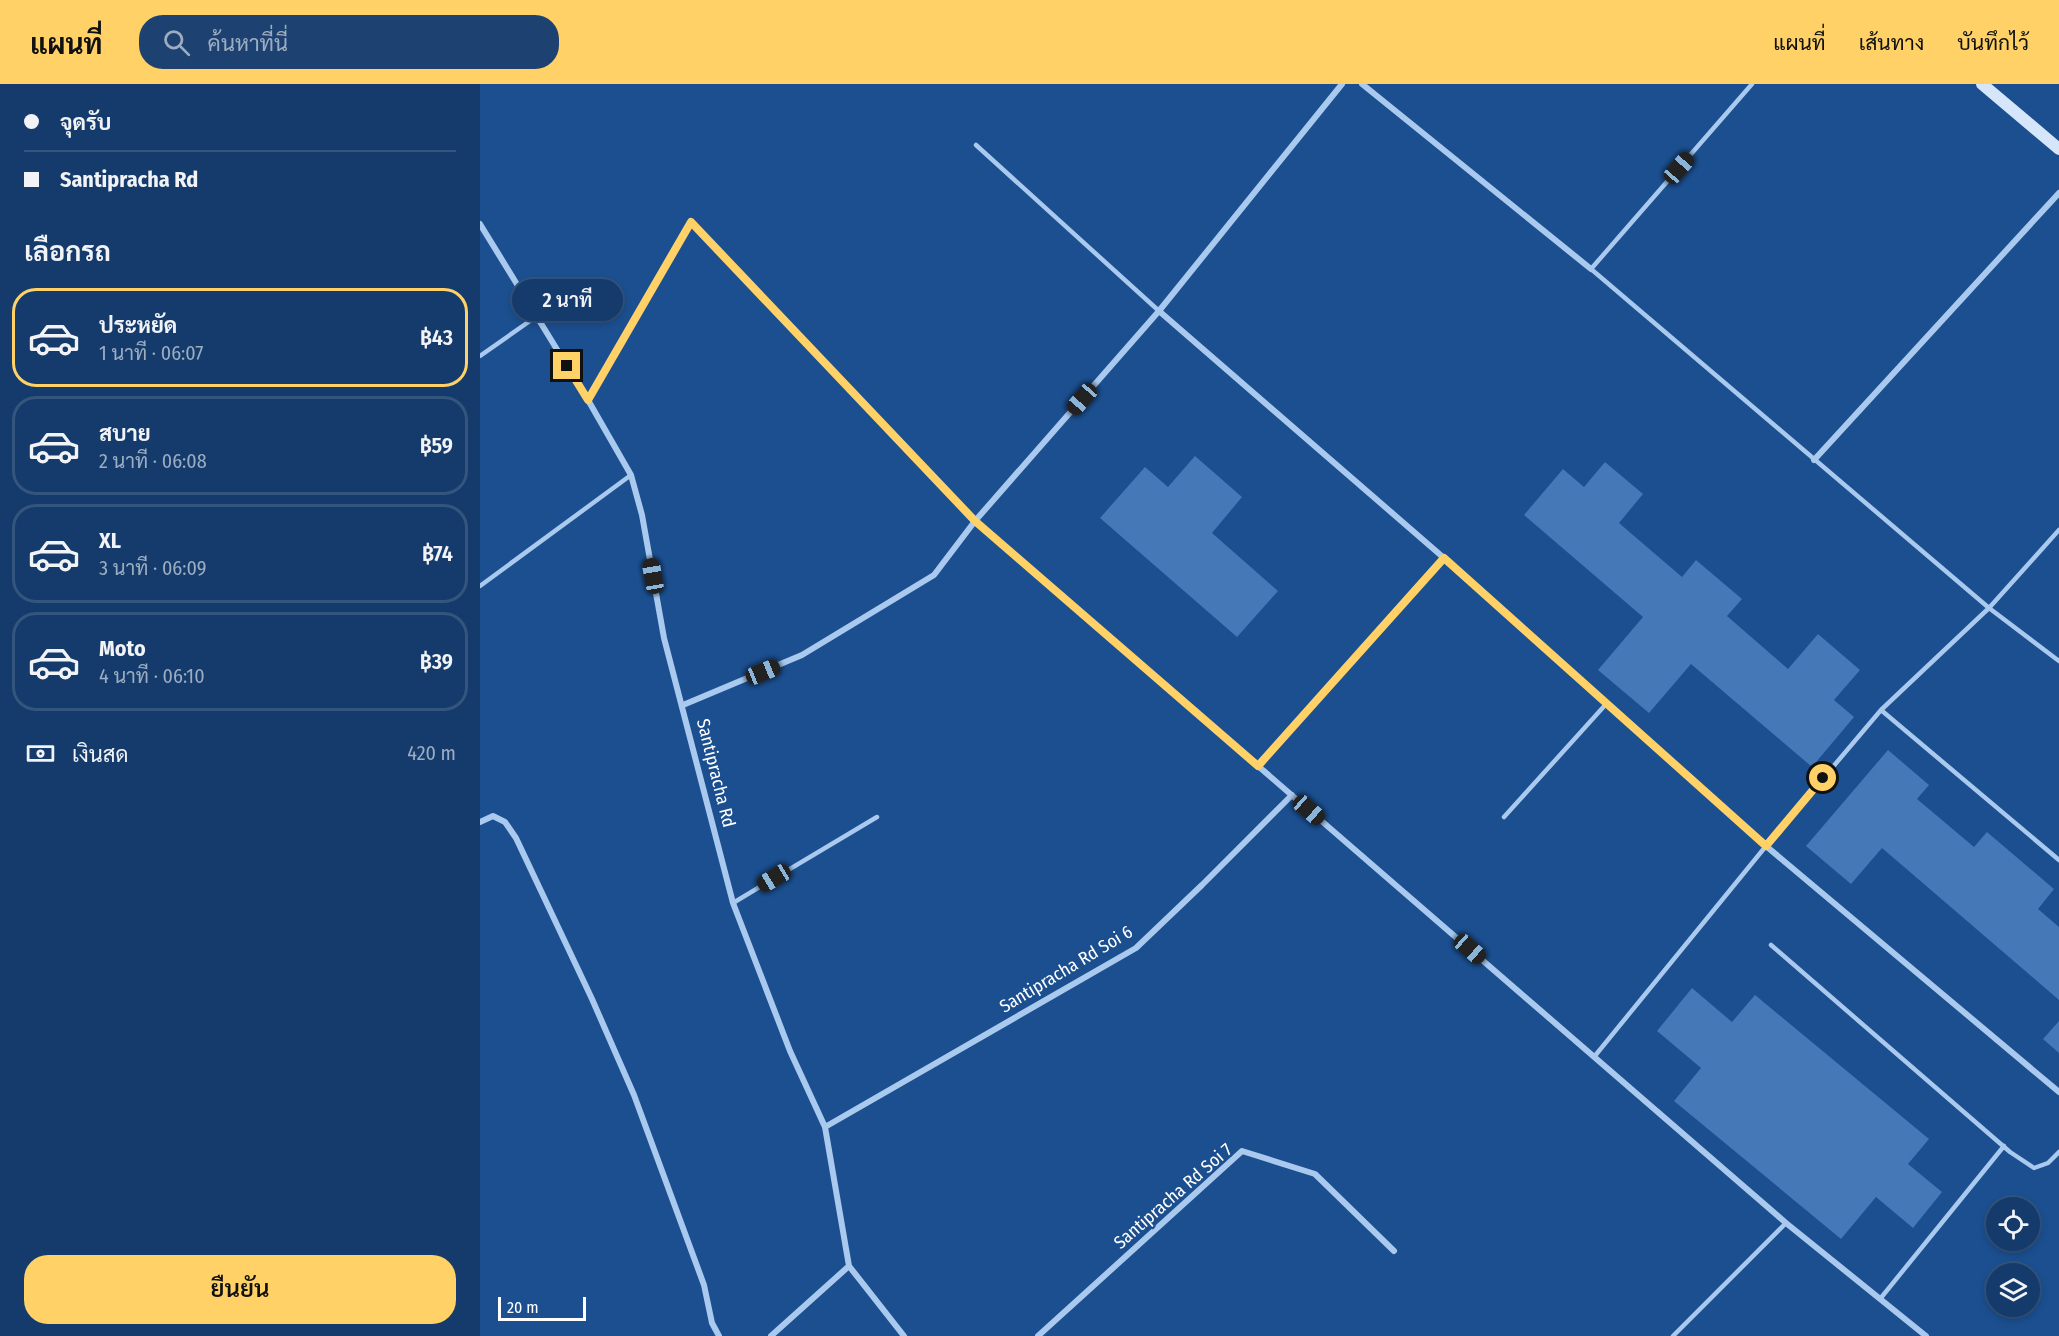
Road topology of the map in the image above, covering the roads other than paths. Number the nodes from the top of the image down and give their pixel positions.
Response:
1 (1342, 84) edge
2 (1362, 84) edge
3 (1752, 84) edge
4 (1983, 84) edge
5 (976, 145) dead end
6 (2059, 149) edge
7 (2059, 193) edge
8 (480, 224) edge
9 (1591, 269) junction
10 (1159, 311) junction
11 (537, 316) junction
12 (480, 356) edge
13 (588, 400) junction
14 (1814, 460) junction
15 (631, 475) junction
16 (975, 521) junction
17 (2059, 530) edge
18 (1444, 558) junction
19 (480, 586) edge
20 (1989, 608) junction
21 (2059, 661) edge
22 (1607, 703) junction
23 (683, 705) junction
24 (1881, 710) junction
25 (1258, 766) junction
26 (1292, 795) junction
27 (877, 817) dead end
28 (1504, 817) dead end
29 (480, 822) edge
30 (1766, 846) junction
31 (2059, 860) edge
32 (733, 903) junction
33 (1771, 945) dead end
34 (1594, 1057) junction
35 (2059, 1092) edge
36 (825, 1127) junction
37 (2004, 1146) junction
38 (2059, 1152) edge
39 (1786, 1223) junction
40 (1394, 1251) dead end
41 (849, 1266) junction
42 (1880, 1299) junction
43 (718, 1336) edge
44 (771, 1336) edge
45 (904, 1336) edge
46 (1038, 1336) edge
47 (1673, 1336) edge
48 (1926, 1336) edge

1 - 10 street
2 - 9 street
3 - 9 lane
4 - 6 main road
5 - 10 lane
7 - 14 street
8 - 11 street, Santipracha Rd
9 - 14 lane
10 - 16 street
10 - 18 street
11 - 12 lane
11 - 13 street, Santipracha Rd
13 - 15 street, Santipracha Rd
13 - 16 street
14 - 20 lane
15 - 19 lane
15 - 23 street, Santipracha Rd
16 - 23 street
16 - 25 street
17 - 20 lane
18 - 22 street
18 - 25 lane
20 - 21 lane
20 - 24 lane
22 - 28 lane
22 - 30 street
23 - 32 street, Santipracha Rd
24 - 30 lane
24 - 31 lane
25 - 26 street
26 - 34 street
26 - 36 street, Santipracha Rd Soi 6
27 - 32 lane
29 - 43 street
30 - 34 lane
30 - 35 street
32 - 36 street, Santipracha Rd
33 - 37 lane
34 - 39 street
36 - 41 street, Santipracha Rd
37 - 38 lane
37 - 42 lane
39 - 42 street
39 - 47 lane
40 - 46 street, Santipracha Rd Soi 7
41 - 44 street
41 - 45 street, Santipracha Rd
42 - 48 street

